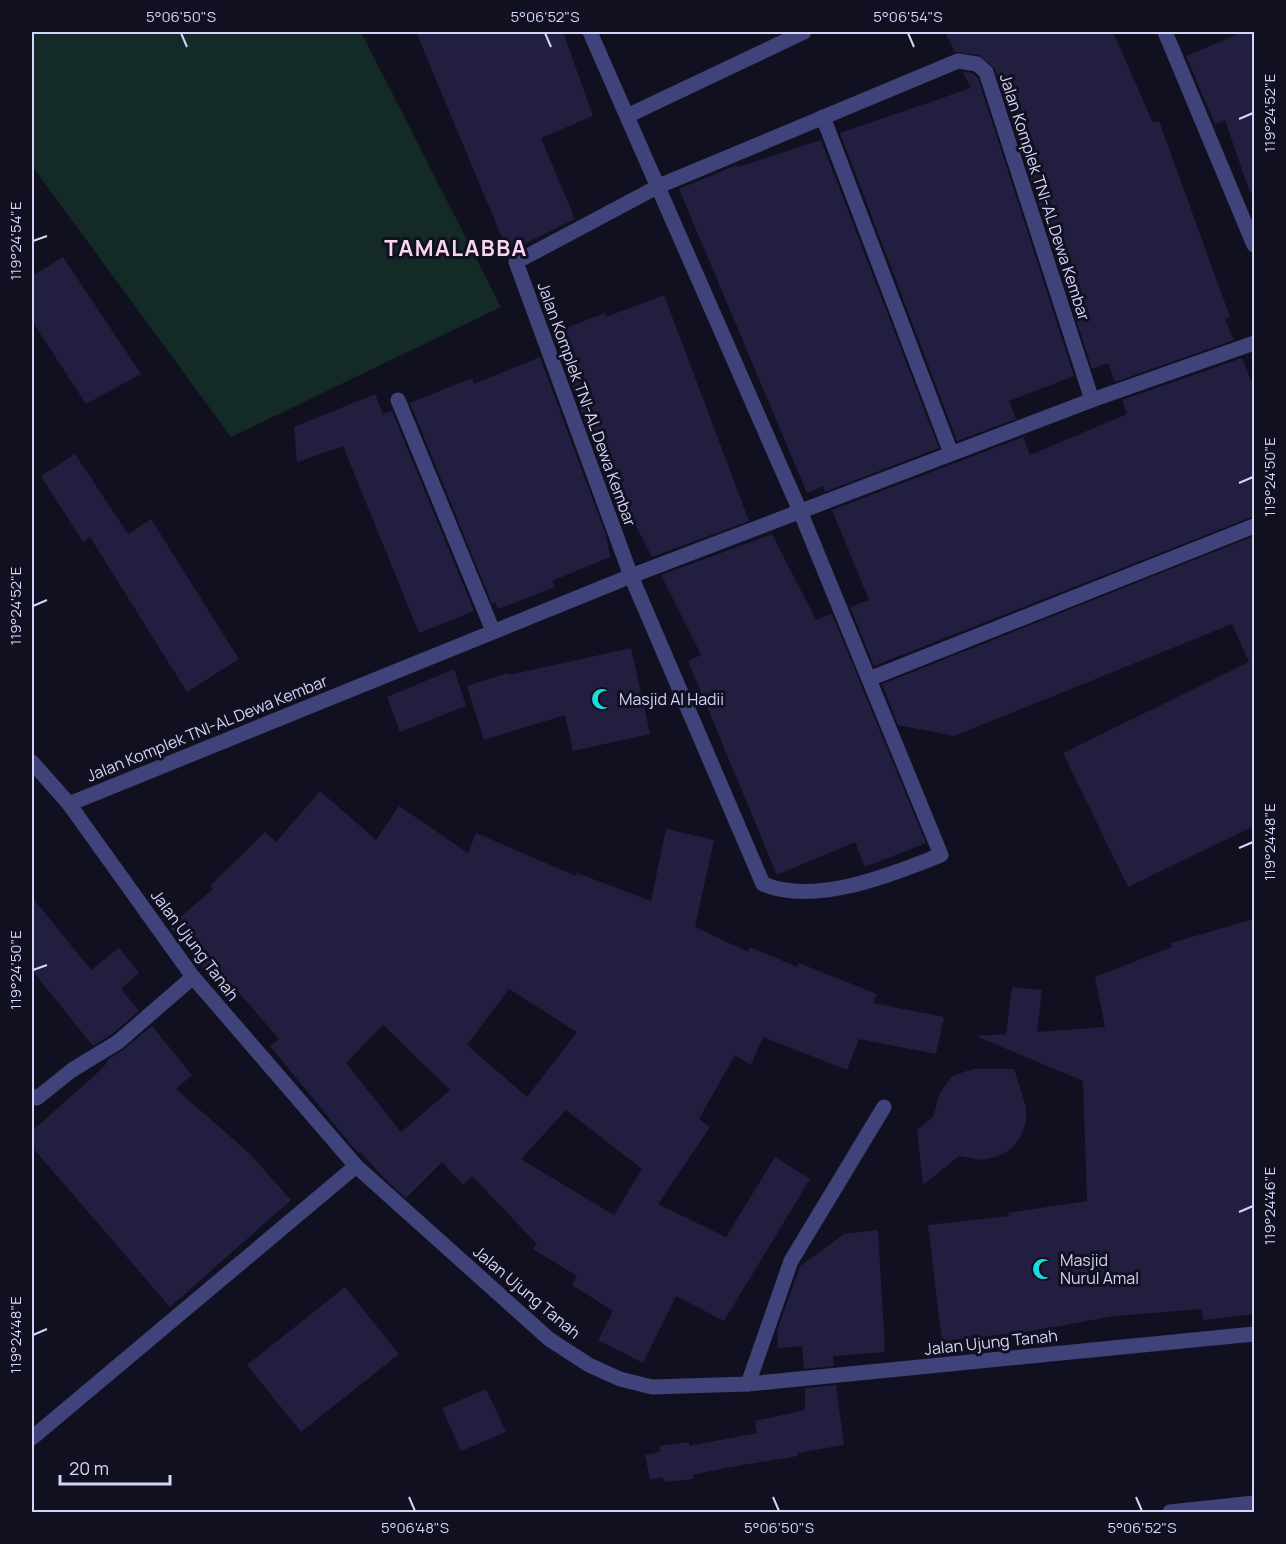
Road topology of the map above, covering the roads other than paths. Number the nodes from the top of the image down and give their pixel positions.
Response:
1 (590, 32) edge
2 (804, 32) edge
3 (1165, 32) edge
4 (627, 116) junction
5 (823, 117) junction
6 (659, 186) junction
7 (1254, 245) edge
8 (1254, 344) edge
9 (1092, 399) junction
10 (398, 400) dead end
11 (951, 453) junction
12 (800, 511) junction
13 (1254, 526) edge
14 (631, 576) junction
15 (493, 632) junction
16 (869, 678) junction
17 (32, 762) edge
18 (69, 804) junction
19 (193, 977) junction
20 (33, 1099) edge
21 (884, 1107) dead end
22 (356, 1166) junction
23 (1254, 1334) edge
24 (748, 1384) junction
25 (32, 1438) edge
26 (1254, 1503) edge
27 (1170, 1512) edge

1 - 4 street, Jalan Komplek TNI-AL Dewa Kembar
2 - 4 street
3 - 7 street
4 - 6 street, Jalan Komplek TNI-AL Dewa Kembar
5 - 6 street, Jalan Komplek TNI-AL Dewa Kembar
5 - 9 street, Jalan Komplek TNI-AL Dewa Kembar
5 - 11 street
6 - 12 street, Jalan Komplek TNI-AL Dewa Kembar
6 - 14 street, Jalan Komplek TNI-AL Dewa Kembar
8 - 9 street, Jalan Komplek TNI-AL Dewa Kembar
9 - 11 street, Jalan Komplek TNI-AL Dewa Kembar
10 - 15 street
11 - 12 street, Jalan Komplek TNI-AL Dewa Kembar
12 - 14 street, Jalan Komplek TNI-AL Dewa Kembar
12 - 16 street, Jalan Komplek TNI-AL Dewa Kembar
13 - 16 street
14 - 15 street, Jalan Komplek TNI-AL Dewa Kembar
14 - 16 street, Jalan Komplek TNI-AL Dewa Kembar
15 - 18 street, Jalan Komplek TNI-AL Dewa Kembar
17 - 18 street, Jalan Ujung Tanah
18 - 19 street, Jalan Ujung Tanah
19 - 20 street
19 - 22 street, Jalan Ujung Tanah
21 - 24 street
22 - 24 street, Jalan Ujung Tanah
22 - 25 street
23 - 24 street, Jalan Ujung Tanah
26 - 27 street

